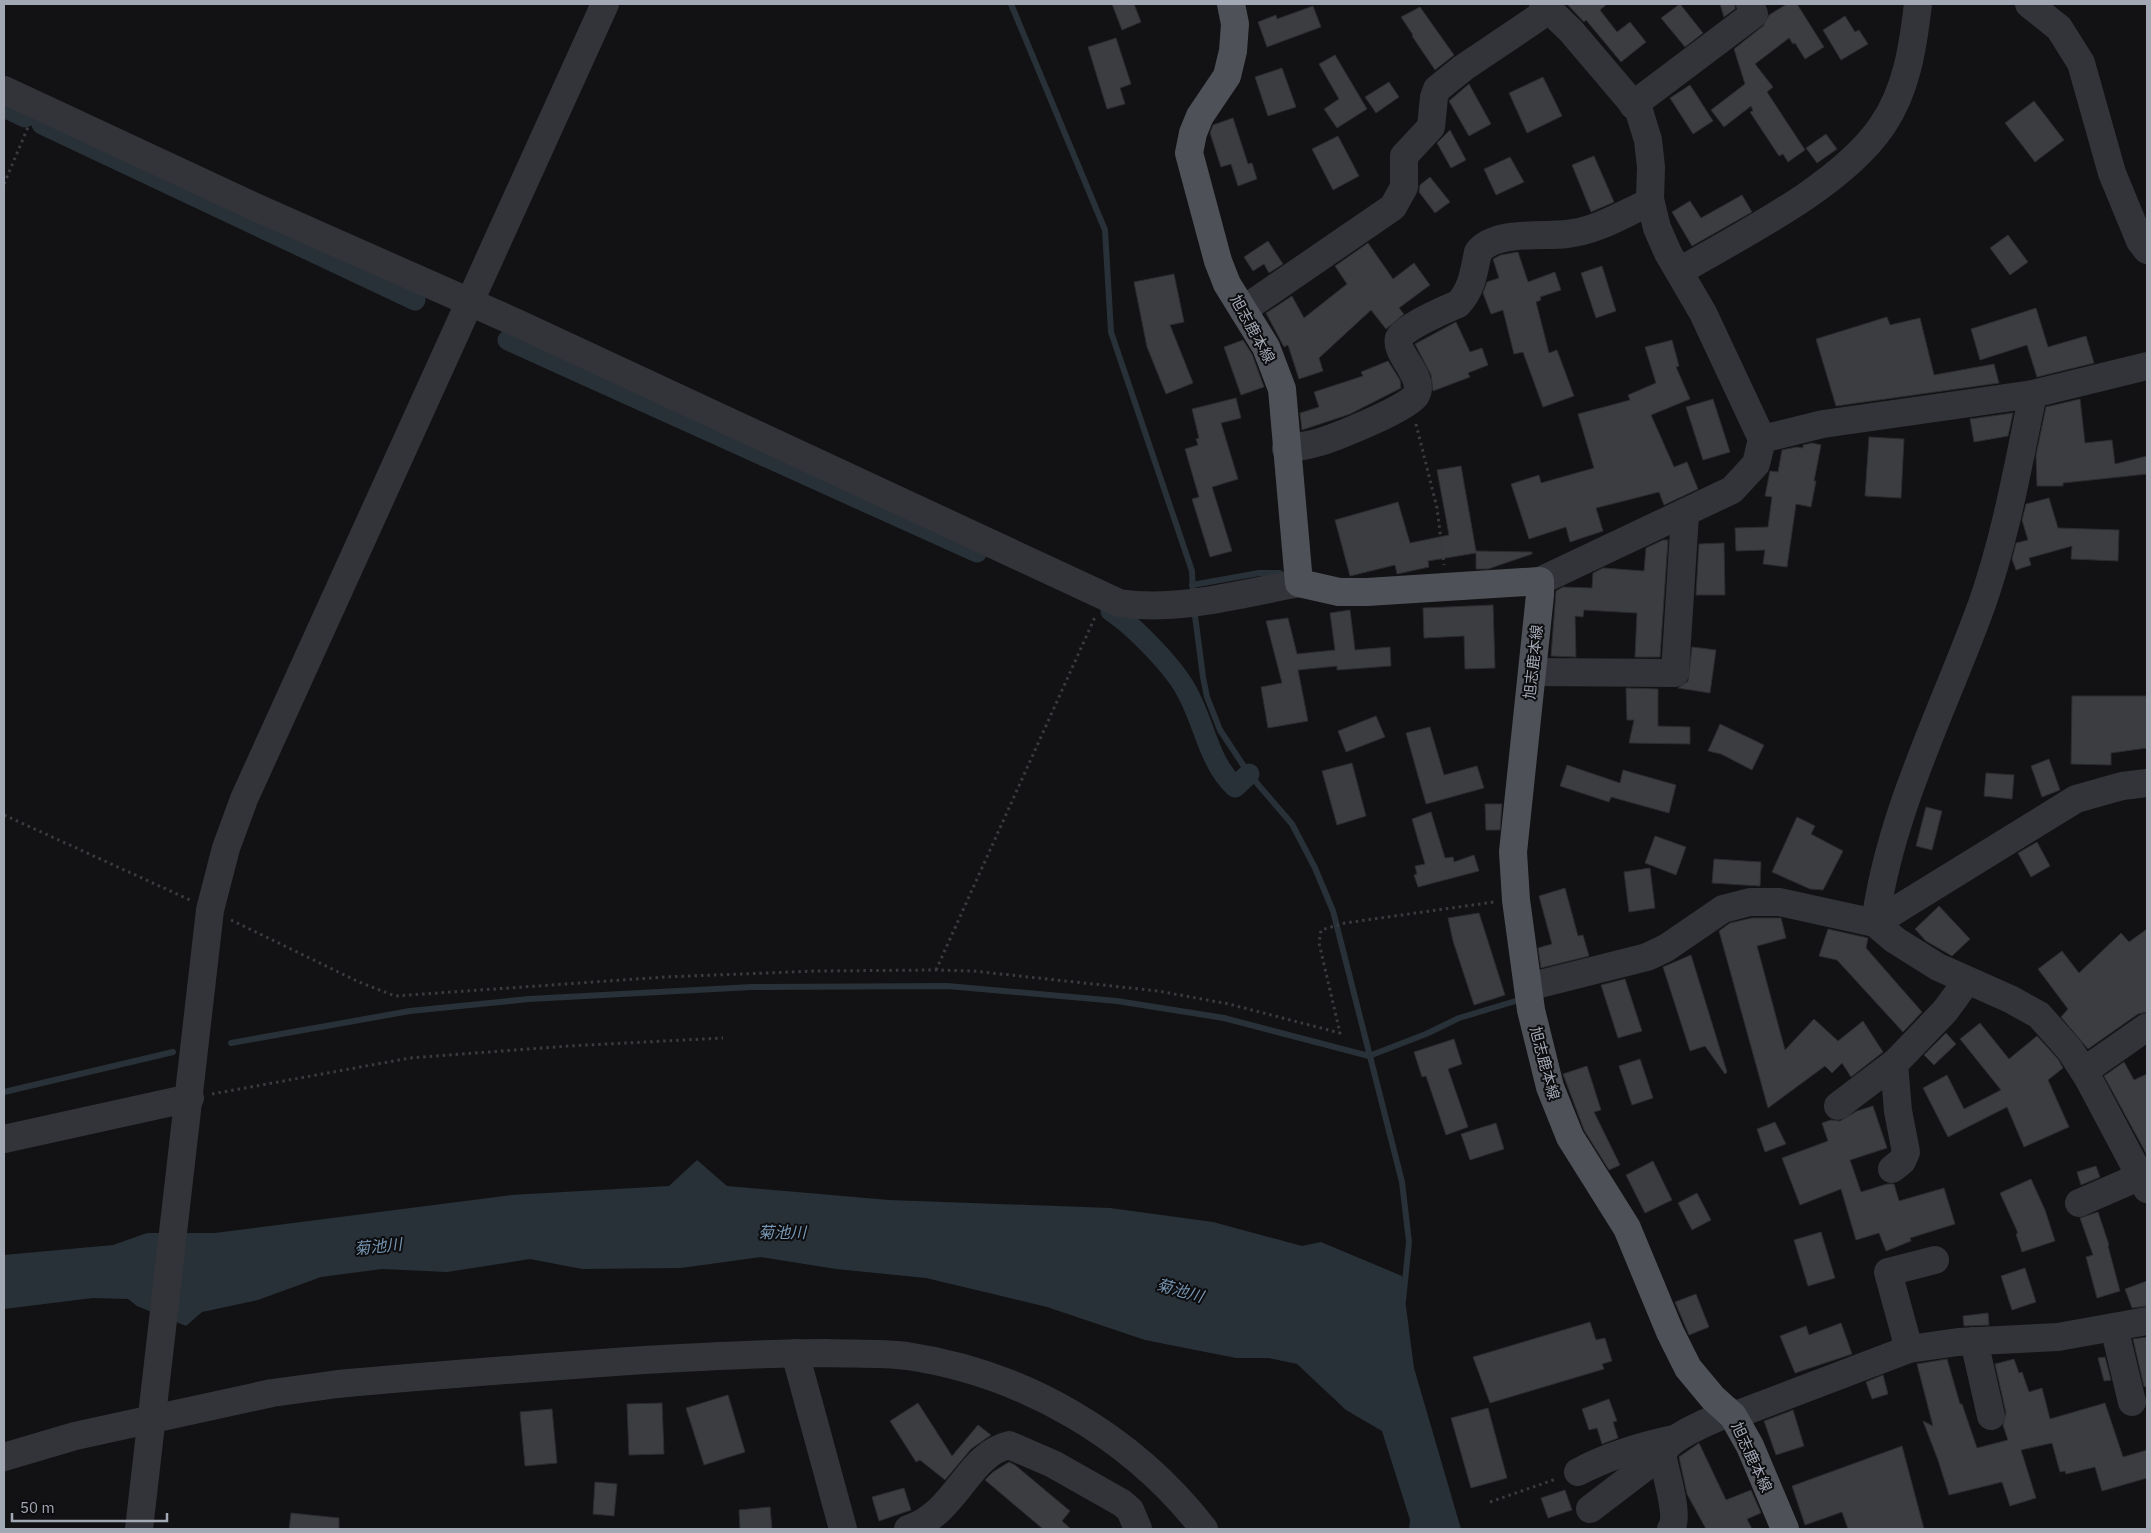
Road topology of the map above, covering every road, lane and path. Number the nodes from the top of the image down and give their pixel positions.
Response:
1 (605, 4) edge
2 (1231, 4) edge
3 (1750, 4) edge
4 (1918, 4) edge
5 (2030, 4) edge
6 (1546, 7) edge
7 (4, 90) edge
8 (38, 106) junction
9 (1633, 106) junction
10 (4, 184) edge
11 (1650, 202) junction
12 (2147, 250) edge
13 (1680, 271) junction
14 (470, 302) junction
15 (1243, 310) junction
16 (2147, 366) edge
17 (2033, 394) junction
18 (1408, 403) junction
19 (1762, 439) junction
20 (1286, 449) junction
21 (1685, 514) junction
22 (1540, 581) junction
23 (1299, 583) junction
24 (1447, 585) junction
25 (1104, 597) junction
26 (1532, 672) junction
27 (2147, 783) edge
28 (4, 815) edge
29 (1516, 900) junction
30 (210, 910) junction
31 (1875, 923) junction
32 (936, 970) junction
33 (1967, 981) junction
34 (1528, 986) junction
35 (2147, 1026) edge
36 (723, 1038) dead end
37 (1894, 1064) junction
38 (2084, 1072) junction
39 (190, 1098) junction
40 (1838, 1106) dead end
41 (4, 1139) edge
42 (1892, 1169) dead end
43 (2144, 1182) edge
44 (2079, 1203) dead end
45 (1935, 1260) dead end
46 (1876, 1276) dead end
47 (2147, 1321) edge
48 (2114, 1327) junction
49 (1974, 1341) junction
50 (1903, 1351) junction
51 (795, 1353) junction
52 (2132, 1402) dead end
53 (1732, 1414) junction
54 (1991, 1416) dead end
55 (153, 1420) junction
56 (1668, 1447) junction
57 (4, 1457) edge
58 (1578, 1472) joint
59 (1490, 1502) dead end
60 (1590, 1509) dead end
61 (139, 1529) edge
62 (843, 1529) edge
63 (908, 1529) edge
64 (1138, 1529) edge
65 (1204, 1529) edge
66 (1671, 1529) edge
67 (1785, 1529) edge

1 - 14 street
2 - 15 main road, 旭志鹿本線
3 - 9 street
4 - 13 street
5 - 12 street
6 - 9 street
6 - 15 street
7 - 8 street
8 - 10 path
8 - 14 street
9 - 11 street
11 - 13 street
11 - 18 street
13 - 19 street
14 - 25 street
14 - 30 street
15 - 20 main road, 旭志鹿本線
16 - 17 street
17 - 19 street
17 - 31 street
18 - 20 street
18 - 24 path
19 - 21 street
20 - 23 main road, 旭志鹿本線
21 - 22 street
21 - 26 street
22 - 24 main road
22 - 26 main road, 旭志鹿本線
23 - 24 main road
23 - 25 street
25 - 32 path
26 - 29 main road, 旭志鹿本線
27 - 31 street
28 - 30 path
29 - 32 path
29 - 34 main road, 旭志鹿本線
30 - 32 path
30 - 39 street
31 - 33 street
31 - 34 street
33 - 37 street
33 - 38 street
34 - 53 main road, 旭志鹿本線
35 - 38 street
36 - 39 path
37 - 40 street
37 - 42 street
38 - 43 street
39 - 41 street
39 - 55 street
43 - 44 street
45 - 50 street
46 - 50 street
47 - 48 street
48 - 49 street
48 - 52 street
49 - 50 street
49 - 54 street
50 - 53 street
51 - 55 street
51 - 62 street
51 - 65 street
53 - 56 street
53 - 67 main road, 旭志鹿本線
55 - 57 street
55 - 61 street
56 - 58 street
56 - 60 street
56 - 66 street
58 - 59 path
63 - 64 street

